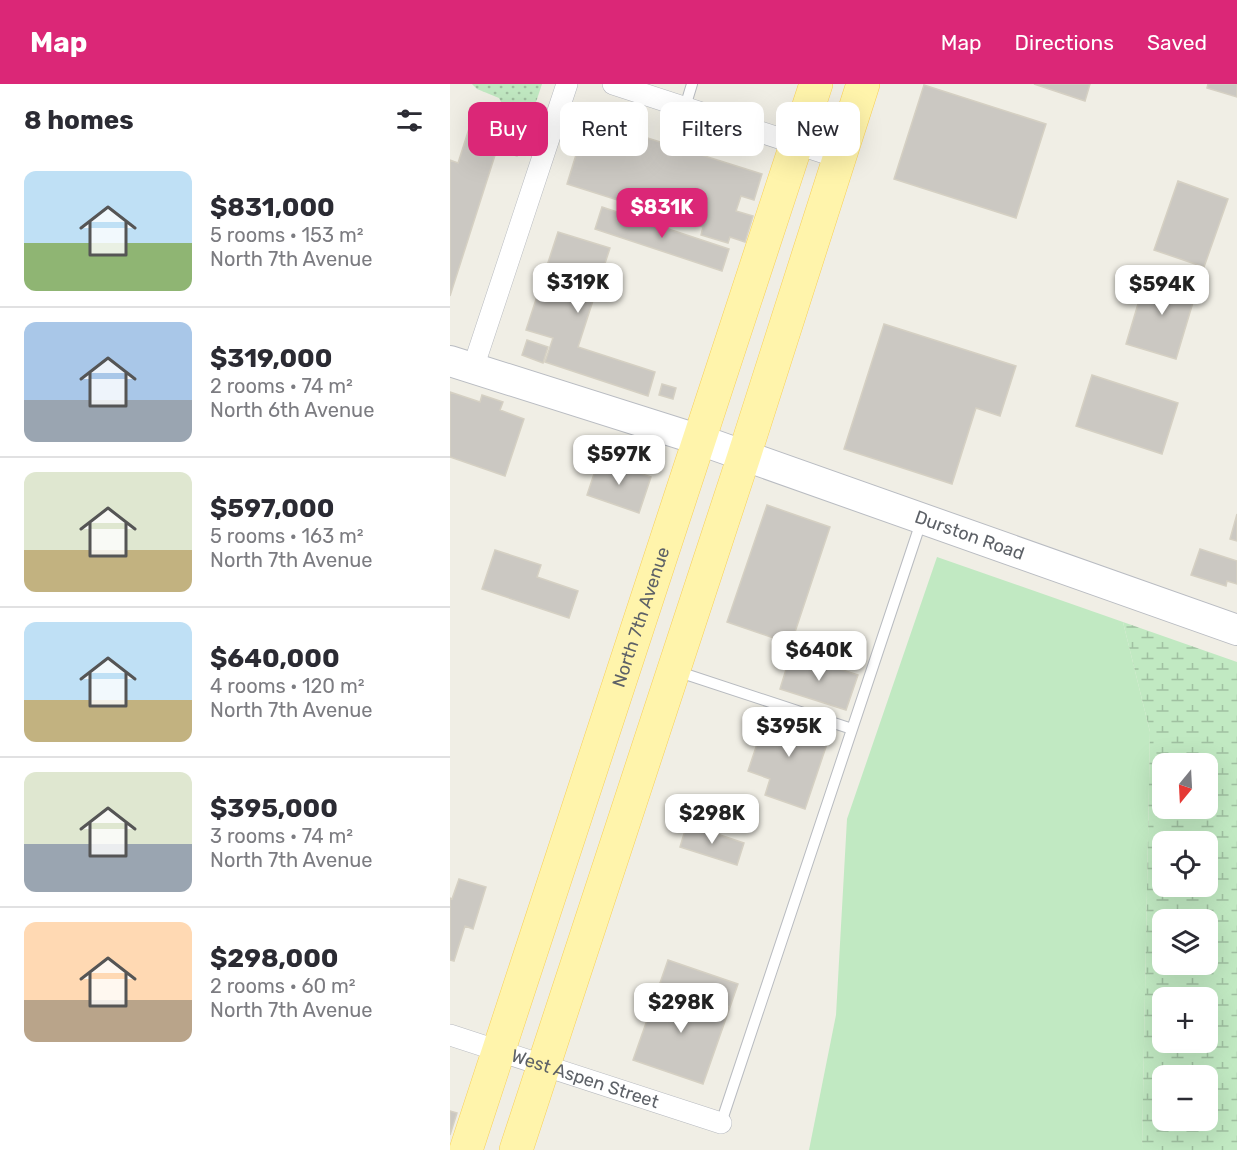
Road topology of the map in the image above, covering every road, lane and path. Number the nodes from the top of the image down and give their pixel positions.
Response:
1 (567, 84) edge
2 (613, 84) edge
3 (692, 84) edge
4 (816, 84) edge
5 (863, 84) edge
6 (669, 102) edge
7 (687, 102) edge
8 (810, 102) edge
9 (793, 156) edge
10 (834, 156) edge
11 (840, 158) junction
12 (462, 365) edge
13 (700, 440) junction
14 (744, 456) junction
15 (922, 519) junction
16 (1237, 630) edge
17 (673, 670) junction
18 (852, 729) junction
19 (450, 1035) edge
20 (498, 1050) junction
21 (544, 1065) junction
22 (721, 1123) joint
23 (466, 1150) edge
24 (516, 1150) edge

1 - 12 street
2 - 6 street
3 - 7 lane
4 - 8 main road, North 7th Avenue
5 - 11 main road
9 - 13 main road, North 7th Avenue
10 - 11 street
11 - 14 main road
12 - 13 main road, Durston Road
13 - 14 main road, Durston Road
13 - 20 main road, North 7th Avenue
14 - 15 main road, Durston Road
14 - 17 main road
15 - 16 main road, Durston Road
15 - 18 lane
17 - 18 lane
17 - 21 main road
18 - 22 lane
19 - 20 street, West Aspen Street
20 - 21 street, West Aspen Street
20 - 23 main road, North 7th Avenue
21 - 22 street, West Aspen Street
21 - 24 main road

